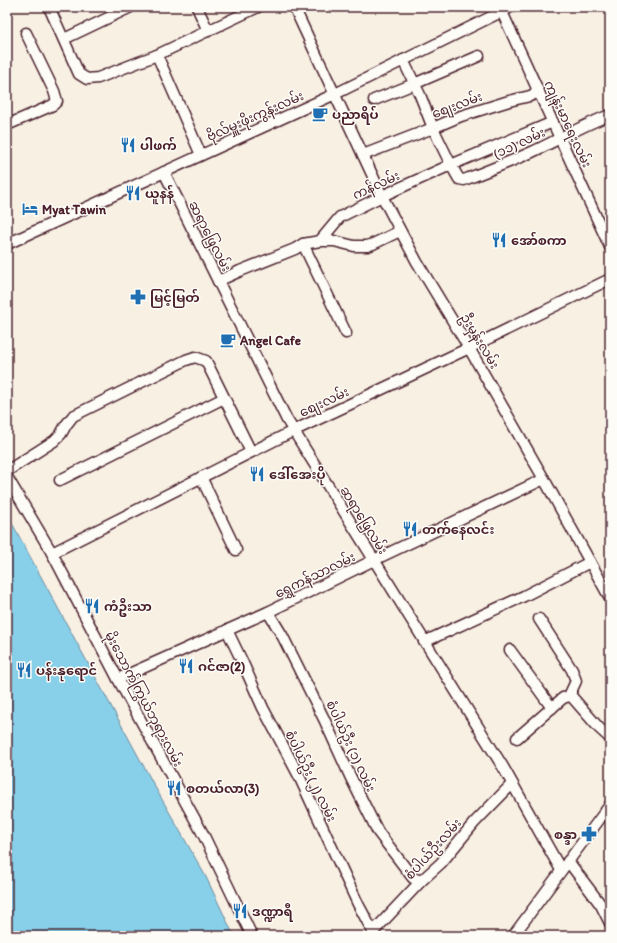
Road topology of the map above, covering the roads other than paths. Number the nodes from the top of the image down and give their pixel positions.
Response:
1 (49, 7) edge
2 (131, 7) edge
3 (197, 7) edge
4 (258, 7) edge
5 (294, 7) edge
6 (506, 9) edge
7 (208, 31) junction
8 (26, 33) dead end
9 (64, 39) junction
10 (157, 55) junction
11 (479, 56) dead end
12 (403, 60) junction
13 (414, 84) junction
14 (539, 92) junction
15 (335, 94) junction
16 (374, 100) dead end
17 (610, 115) edge
18 (553, 122) junction
19 (7, 125) edge
20 (433, 128) junction
21 (560, 138) junction
22 (201, 155) junction
23 (363, 155) junction
24 (451, 165) junction
25 (164, 172) junction
26 (382, 196) junction
27 (400, 231) junction
28 (320, 241) junction
29 (7, 244) edge
30 (303, 244) junction
31 (610, 247) edge
32 (610, 279) edge
33 (218, 281) junction
34 (346, 333) dead end
35 (469, 348) junction
36 (224, 398) junction
37 (293, 431) junction
38 (251, 452) junction
39 (7, 471) edge
40 (7, 477) edge
41 (201, 477) junction
42 (544, 479) junction
43 (60, 480) dead end
44 (236, 550) dead end
45 (52, 553) junction
46 (374, 560) junction
47 (590, 562) junction
48 (610, 598) edge
49 (268, 612) junction
50 (539, 619) dead end
51 (227, 630) junction
52 (424, 642) junction
53 (510, 650) dead end
54 (118, 679) junction
55 (569, 696) junction
56 (552, 708) junction
57 (517, 738) dead end
58 (610, 738) edge
59 (512, 784) junction
60 (610, 805) edge
61 (568, 861) junction
62 (561, 870) junction
63 (421, 881) junction
64 (610, 923) edge
65 (373, 932) joint
66 (252, 936) edge
67 (513, 936) edge

1 - 9 street
2 - 9 street
3 - 7 street
4 - 7 street
5 - 15 street, ဦးမှန်းလမ်း
6 - 12 street, ဗိုလ်မှူးဖိုးကွန်းလမ်း
6 - 14 street, ကျန်းမာရေးလမ်း
7 - 10 street
8 - 19 street
9 - 10 street
10 - 22 street
11 - 13 street
12 - 13 street
12 - 15 street, ဗိုလ်မှူးဖိုးကွန်းလမ်း
13 - 16 street
13 - 20 street
14 - 18 street, ကျန်းမာရေးလမ်း
14 - 20 street, စျေးလမ်း
15 - 22 street, ဗိုလ်မှူးဖိုးကွန်းလမ်း
15 - 23 street, ဦးမှန်းလမ်း
17 - 21 street, (၁၁) လမ်း
18 - 21 street, ကျန်းမာရေးလမ်း
18 - 24 street, ကန်လမ်း
20 - 23 street, စျေးလမ်း
20 - 24 street
21 - 24 street, (၁၁) လမ်း
21 - 31 street, ကျန်းမာရေးလမ်း
22 - 25 street, ဗိုလ်မှူးဖိုးကွန်းလမ်း
23 - 26 street, ဦးမှန်းလမ်း
24 - 26 street, ကန်လမ်း
25 - 29 street, ဗိုလ်မှူးဖိုးကွန်းလမ်း
25 - 33 street, ဆရာဖြေလမ်း
26 - 27 street, ဦးမှန်းလမ်း
26 - 28 street, ကန်လမ်း
27 - 28 street
27 - 35 street, ဦးမှန်းလမ်း
28 - 30 street
30 - 33 street
30 - 34 street
32 - 35 street, စျေးလမ်း
33 - 37 street, ဆရာဖြေလမ်း
35 - 37 street, စျေးလမ်း
35 - 42 street, ဦးမှန်းလမ်း
36 - 38 street
36 - 39 street
36 - 43 street
37 - 38 street, စျေးလမ်း
37 - 46 street, ဆရာဖြေလမ်း
38 - 41 street, စျေးလမ်း
40 - 45 street, မိုးသောက်ကြွယ်ဘုရားလမ်း
41 - 44 street
41 - 45 street, စျေးလမ်း
42 - 46 street, ‌ရွှေကန်သာလမ်း
42 - 47 street, ဦးမှန်းလမ်း
45 - 54 street, မိုးသောက်ကြွယ်ဘုရားလမ်း
46 - 49 street, ‌ရွှေကန်သာလမ်း
46 - 52 street, ဆရာဖြေလမ်း
47 - 48 street, ဦးမှန်းလမ်း
47 - 52 street
49 - 51 street, ‌ရွှေကန်သာလမ်း
49 - 63 street, စံပါယ်ဦး (၁) လမ်း
50 - 55 street
51 - 54 street, ‌ရွှေကန်သာလမ်း
51 - 65 street, စံပါယ်ဦး (၂) လမ်း
52 - 59 street, ဆရာဖြေလမ်း
53 - 56 street
54 - 66 street, မိုးသောက်ကြွယ်ဘုရားလမ်း
55 - 56 street
55 - 58 street
56 - 57 street
59 - 62 street, ဆရာဖြေလမ်း
59 - 63 street, စံပါယ်ဦးလမ်း
60 - 61 street
61 - 62 street
61 - 64 street
62 - 67 street
63 - 65 street, စံပါယ်ဦးလမ်း

